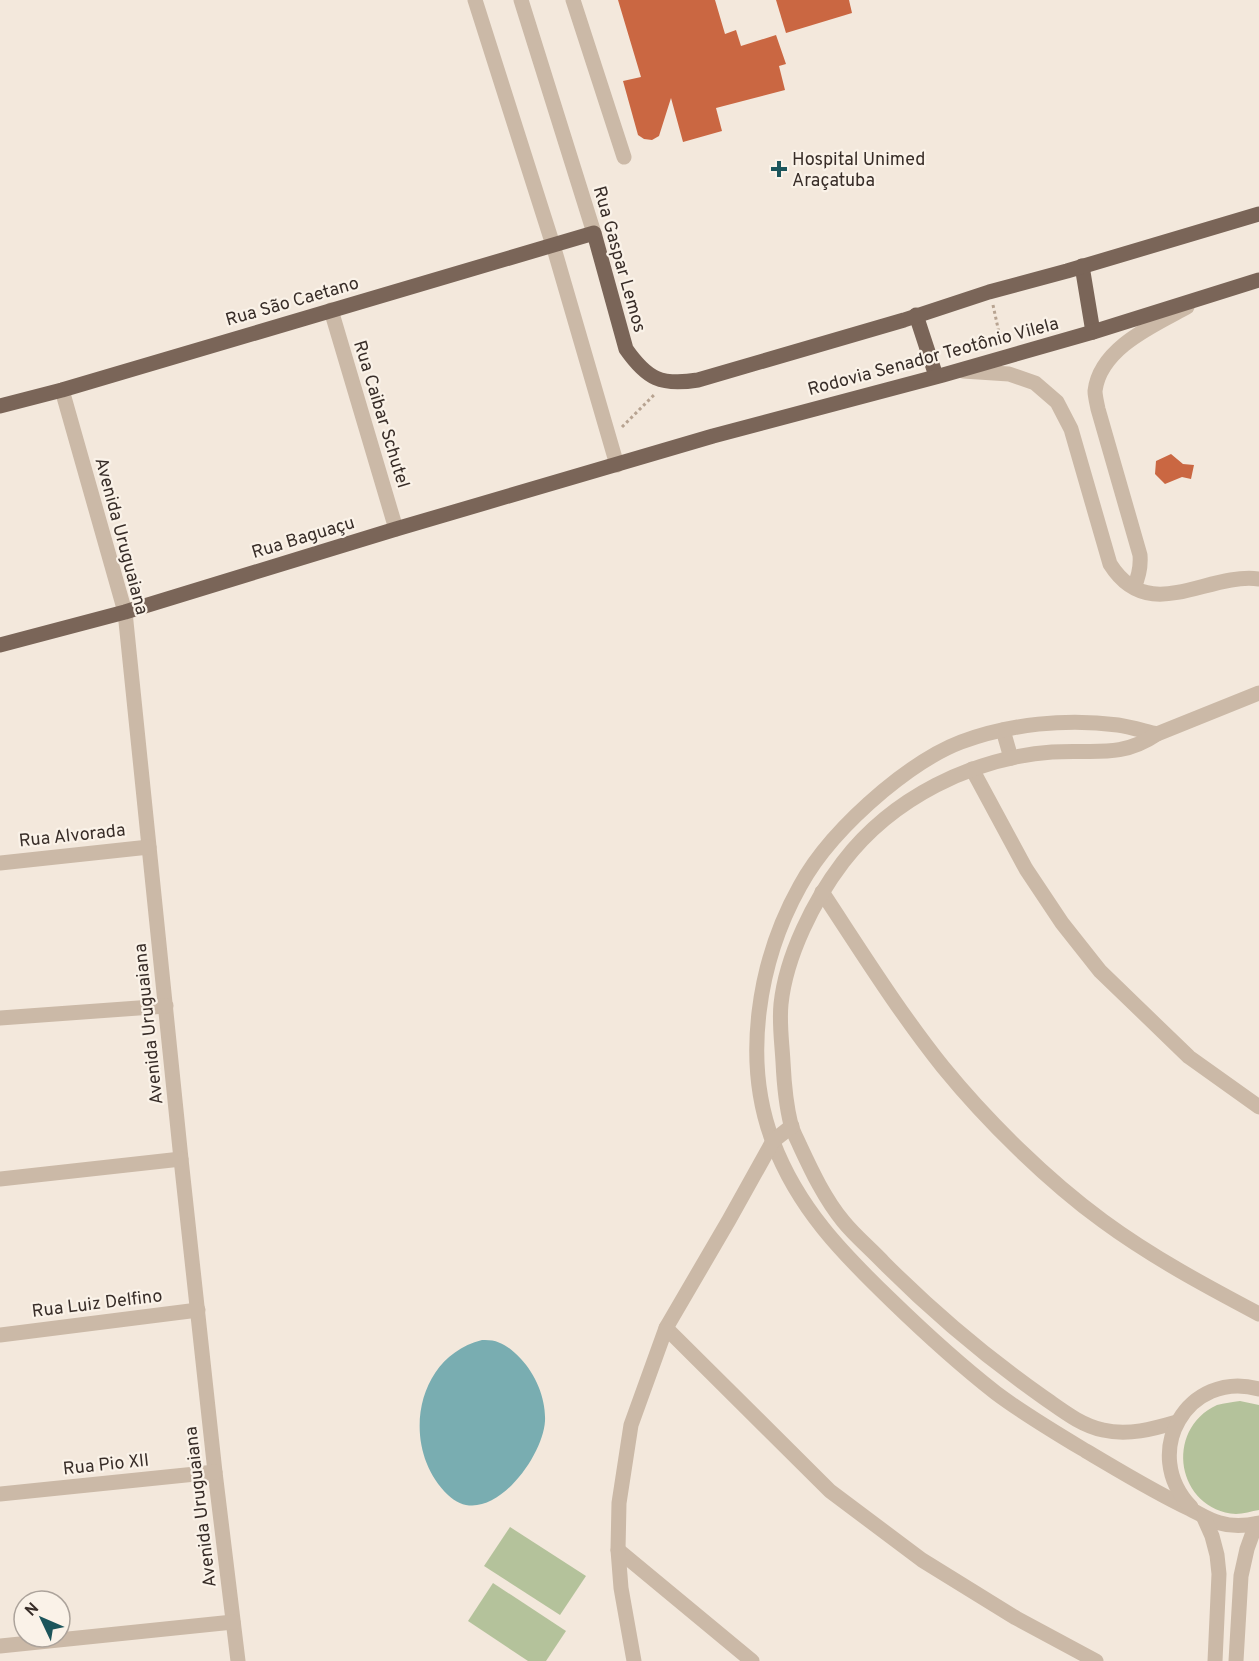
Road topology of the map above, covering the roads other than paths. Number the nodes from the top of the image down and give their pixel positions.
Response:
1 (475, 0) edge
2 (521, 0) edge
3 (573, 0) edge
4 (624, 157) dead end
5 (1259, 214) edge
6 (594, 232) junction
7 (553, 245) junction
8 (1082, 266) junction
9 (1259, 280) edge
10 (1206, 296) junction
11 (331, 310) junction
12 (916, 315) junction
13 (1093, 332) junction
14 (957, 371) junction
15 (936, 376) junction
16 (62, 390) junction
17 (0, 406) edge
18 (617, 465) junction
19 (396, 529) junction
20 (1259, 579) edge
21 (1134, 587) junction
22 (124, 612) junction
23 (0, 645) edge
24 (1259, 693) edge
25 (1003, 730) junction
26 (1157, 734) junction
27 (1011, 758) junction
28 (972, 769) junction
29 (841, 831) junction
30 (857, 846) junction
31 (149, 847) junction
32 (0, 863) edge
33 (822, 892) junction
34 (166, 1006) junction
35 (0, 1018) edge
36 (1259, 1107) edge
37 (792, 1126) junction
38 (773, 1141) junction
39 (181, 1159) junction
40 (0, 1179) edge
41 (198, 1310) junction
42 (1259, 1314) edge
43 (666, 1328) junction
44 (0, 1335) edge
45 (1258, 1388) edge
46 (1177, 1422) junction
47 (215, 1472) junction
48 (0, 1494) edge
49 (1200, 1514) junction
50 (1258, 1523) edge
51 (618, 1550) junction
52 (233, 1622) junction
53 (0, 1646) edge
54 (238, 1661) edge
55 (634, 1661) edge
56 (752, 1661) edge
57 (1096, 1661) edge
58 (1215, 1661) edge
59 (1236, 1661) edge

1 - 7 street
2 - 6 street, Rua Gaspar Lemos
3 - 4 street
5 - 8 main road
6 - 7 main road, Rua São Caetano
6 - 12 main road, Rua Gaspar Lemos
7 - 11 main road, Rua São Caetano
7 - 18 street
8 - 12 main road
8 - 13 main road
9 - 10 main road, Rodovia Senador Teotônio Vilela
10 - 13 main road, Rodovia Senador Teotônio Vilela
10 - 21 street
11 - 16 main road, Rua São Caetano
11 - 19 street, Rua Caibar Schutel
12 - 15 main road
13 - 14 main road, Rodovia Senador Teotônio Vilela
14 - 15 main road, Rodovia Senador Teotônio Vilela
14 - 21 street
15 - 18 main road, Rodovia Senador Teotônio Vilela
16 - 17 main road, Rua São Caetano
16 - 22 street, Avenida Uruguaiana
18 - 19 main road, Rua Baguaçu
19 - 22 main road, Rua Baguaçu
20 - 21 street
22 - 23 main road, Rua Baguaçu
22 - 31 street, Avenida Uruguaiana
24 - 26 street
25 - 26 street
25 - 27 street
25 - 29 street
26 - 27 street
27 - 28 street
28 - 30 street
28 - 36 street
29 - 30 street
29 - 38 street
30 - 33 street
31 - 32 street, Rua Alvorada
31 - 34 street, Avenida Uruguaiana
33 - 37 street
33 - 42 street
34 - 35 street
34 - 39 street, Avenida Uruguaiana
37 - 38 street
37 - 46 street
38 - 43 street
38 - 49 street
39 - 40 street
39 - 41 street, Avenida Uruguaiana
41 - 44 street, Rua Luiz Delfino
41 - 47 street, Avenida Uruguaiana
43 - 51 street
43 - 57 street
45 - 46 street
46 - 49 street
47 - 48 street, Rua Pio XII
47 - 52 street, Avenida Uruguaiana
49 - 50 street
49 - 58 street
50 - 59 street
51 - 55 street
51 - 56 street
52 - 53 street
52 - 54 street, Avenida Uruguaiana

